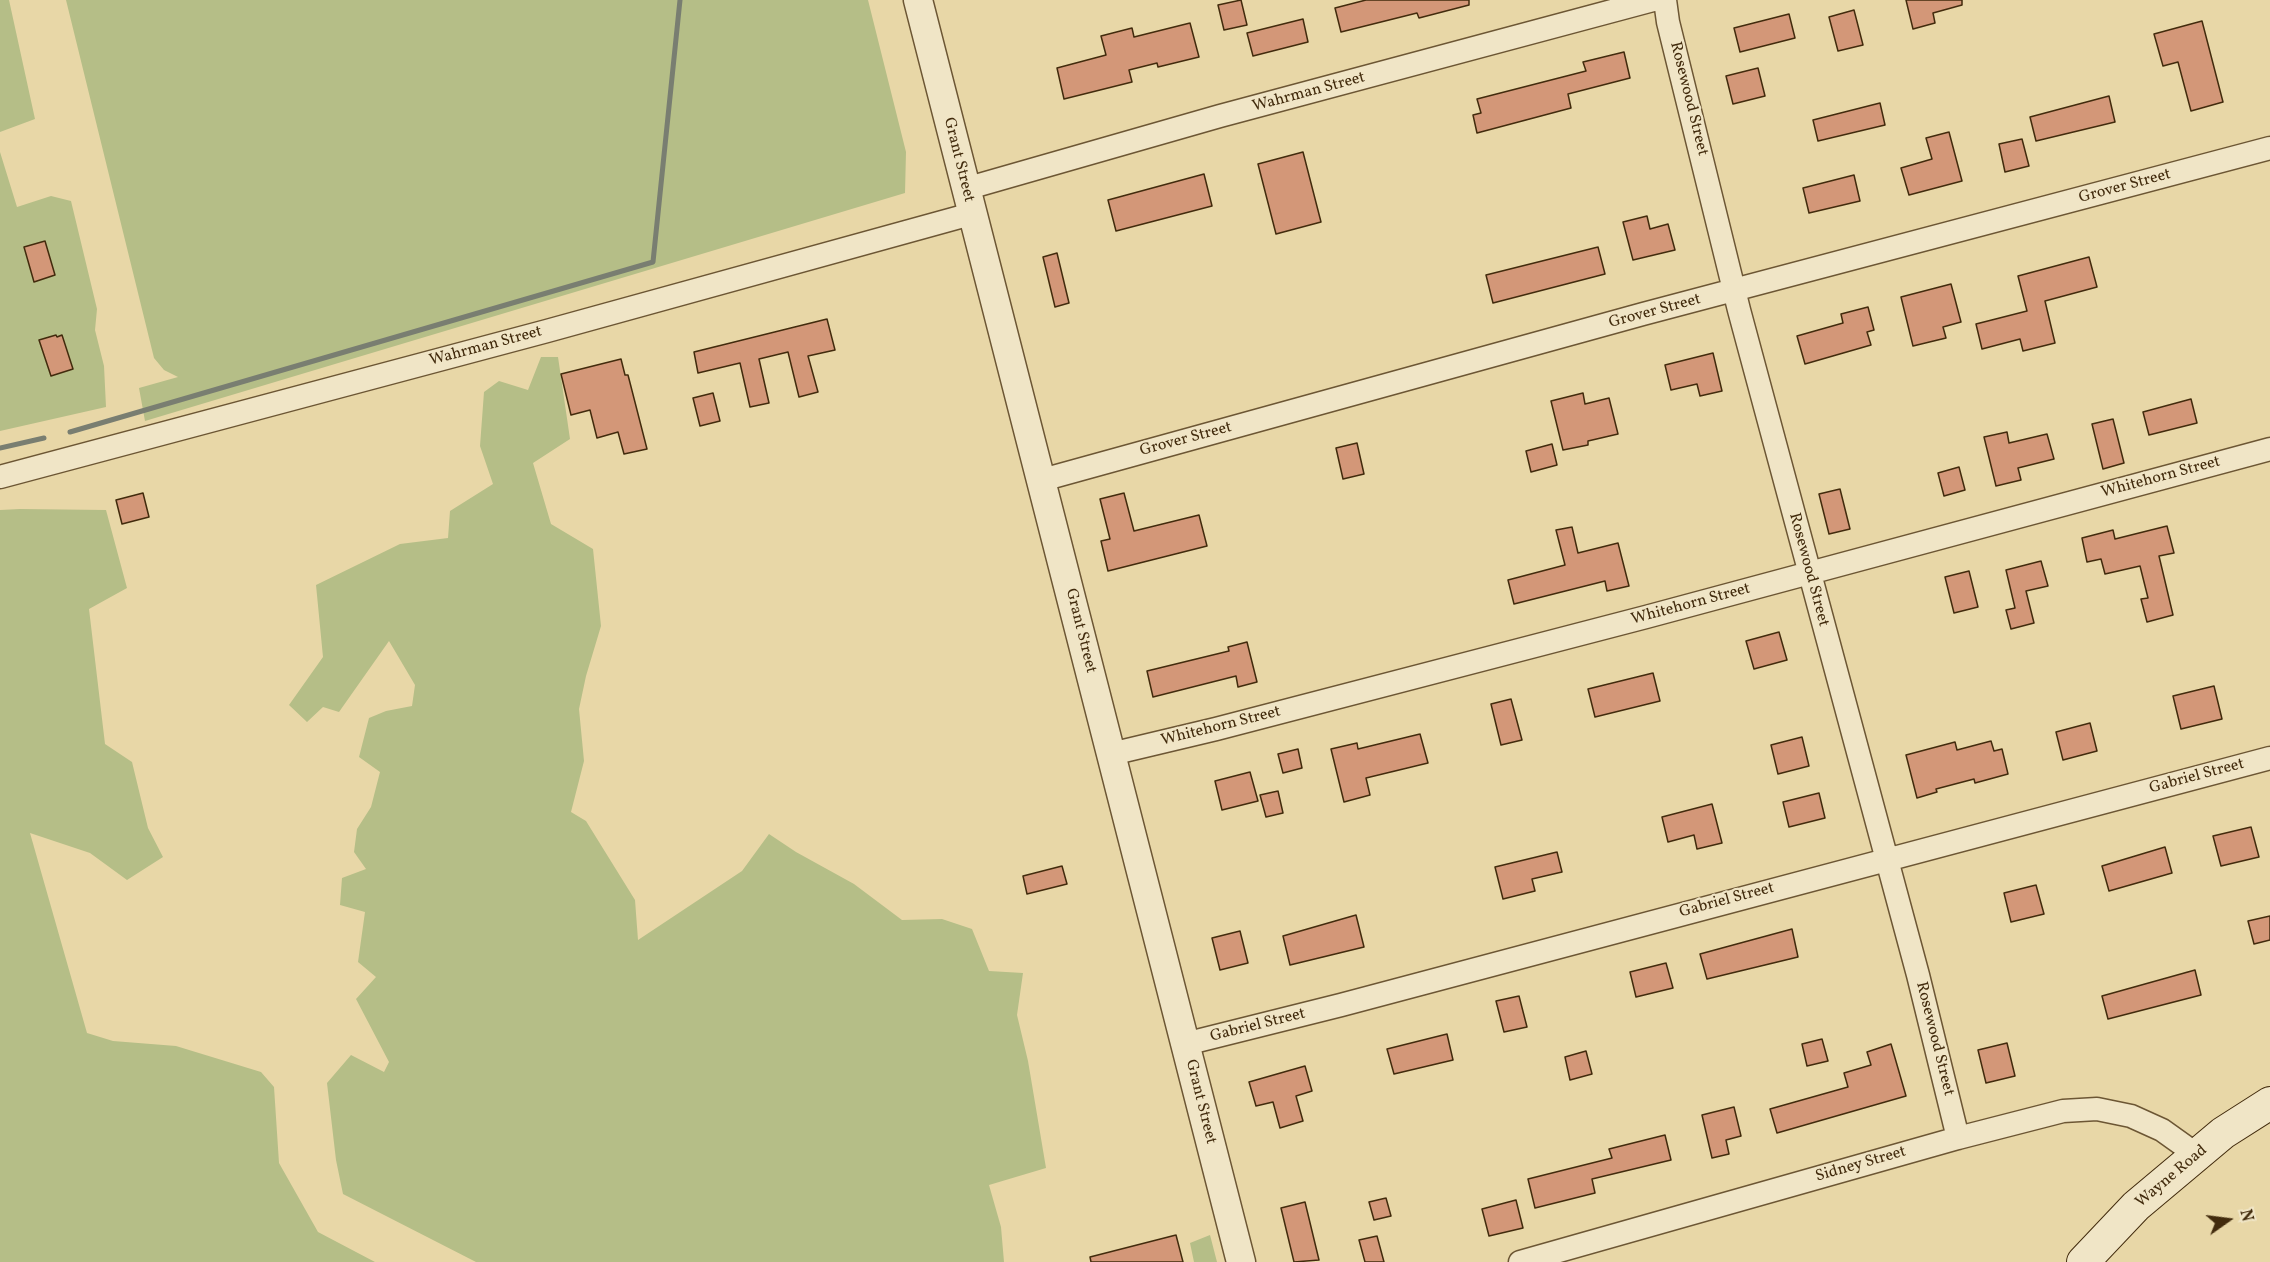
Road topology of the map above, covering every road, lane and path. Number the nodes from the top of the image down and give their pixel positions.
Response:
1 (918, 0) edge
2 (1653, 0) edge
3 (1665, 0) edge
4 (2270, 148) edge
5 (968, 201) junction
6 (1735, 290) junction
7 (2270, 449) edge
8 (0, 477) edge
9 (1042, 480) junction
10 (1809, 573) junction
11 (1111, 754) junction
12 (2270, 758) edge
13 (1886, 858) junction
14 (1185, 1044) junction
15 (2270, 1103) edge
16 (1958, 1138) junction
17 (2197, 1155) junction
18 (1241, 1262) edge
19 (1520, 1262) edge
20 (2083, 1262) edge

1 - 5 street, Grant Street
2 - 5 street, Wahrman Street
3 - 6 street, Rosewood Street
4 - 6 street, Grover Street
5 - 8 street, Wahrman Street
5 - 9 street, Grant Street
6 - 9 street, Grover Street
6 - 10 street, Rosewood Street
7 - 10 street, Whitehorn Street
9 - 11 street, Grant Street
10 - 11 street, Whitehorn Street
10 - 13 street, Rosewood Street
11 - 14 street, Grant Street
12 - 13 street, Gabriel Street
13 - 14 street, Gabriel Street
13 - 16 street, Rosewood Street
14 - 18 street, Grant Street
15 - 17 main road, Wayne Road
16 - 17 street, Sidney Street
16 - 19 street, Sidney Street
17 - 20 main road, Wayne Road

